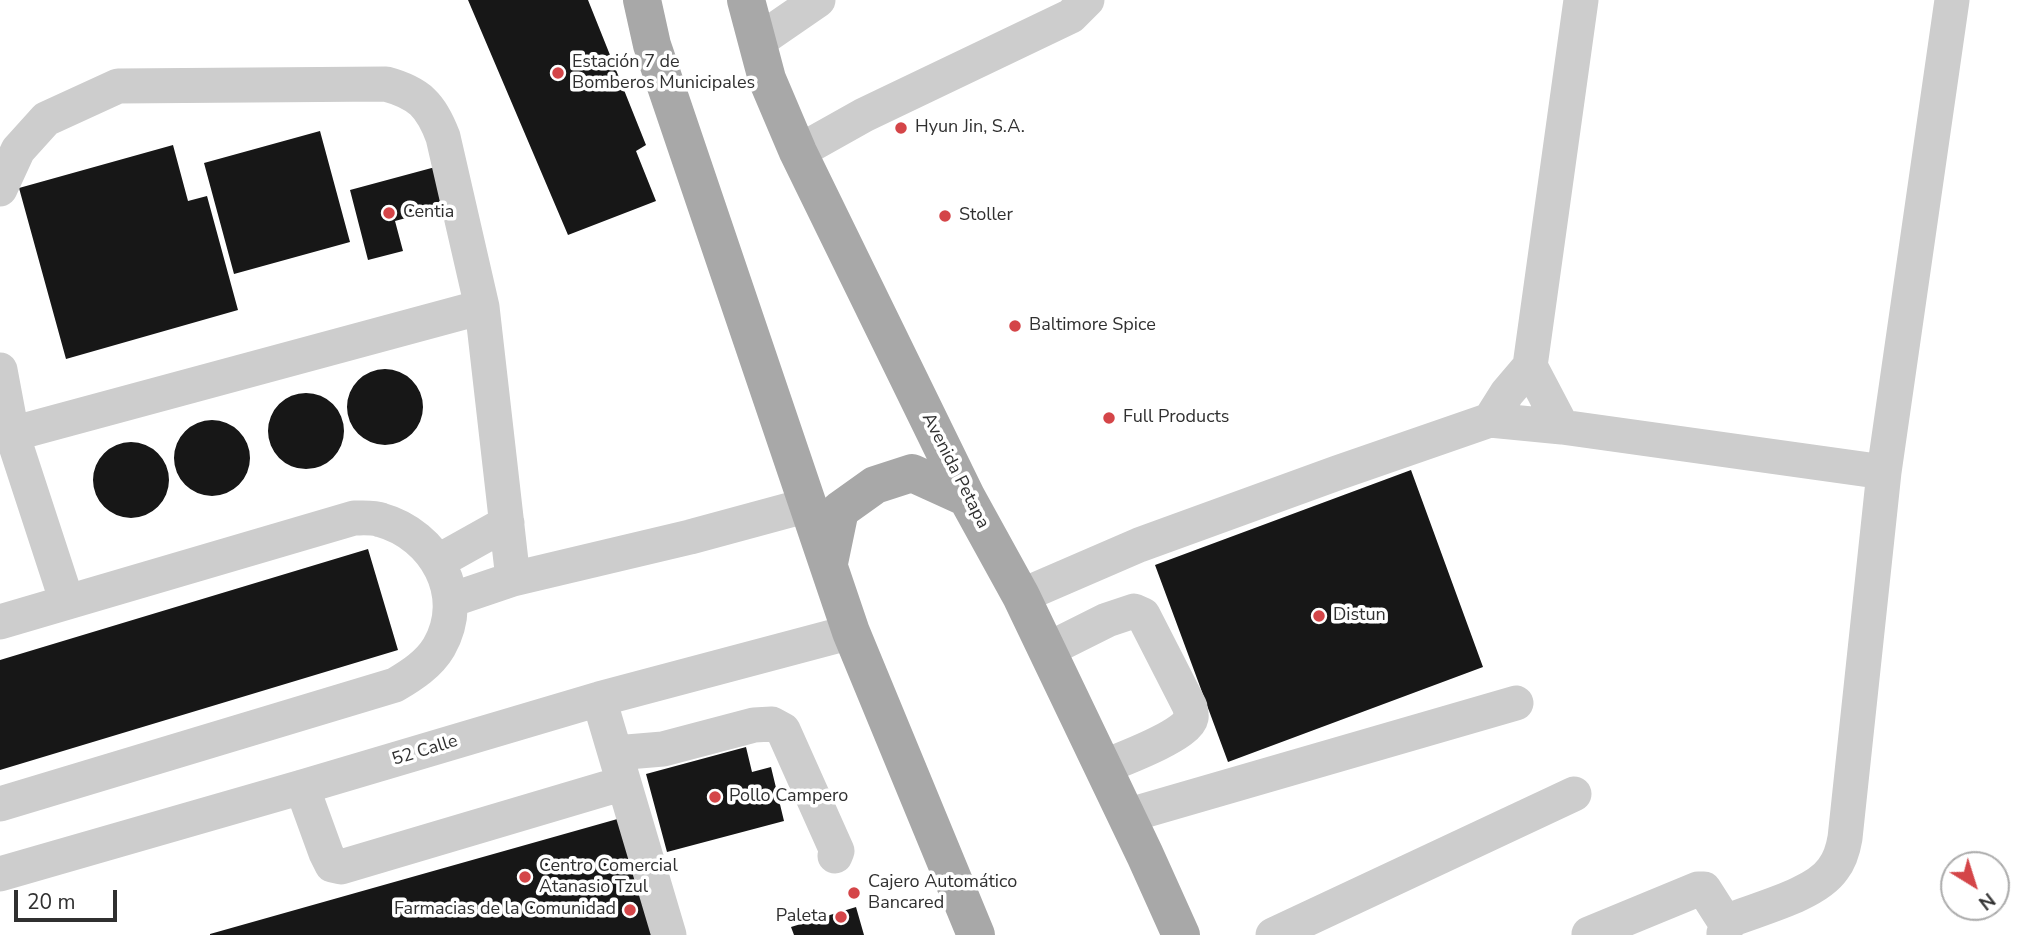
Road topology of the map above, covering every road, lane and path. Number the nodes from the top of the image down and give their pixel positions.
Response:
1 (642, 0) edge
2 (746, 0) edge
3 (818, 0) edge
4 (1087, 0) edge
5 (1581, 0) edge
6 (1952, 0) edge
7 (757, 42) junction
8 (798, 152) junction
9 (0, 189) edge
10 (482, 307) junction
11 (1530, 366) junction
12 (0, 370) edge
13 (1490, 420) junction
14 (1562, 427) junction
15 (12, 434) junction
16 (1884, 472) junction
17 (967, 498) junction
18 (808, 505) junction
19 (507, 523) junction
20 (439, 561) junction
21 (829, 566) junction
22 (513, 579) junction
23 (1021, 596) junction
24 (451, 600) junction
25 (67, 602) junction
26 (0, 622) edge
27 (851, 632) junction
28 (1046, 650) junction
29 (599, 699) junction
30 (1516, 703) dead end
31 (1103, 767) junction
32 (619, 768) junction
33 (302, 787) junction
34 (1574, 794) dead end
35 (0, 804) edge
36 (1126, 816) junction
37 (1145, 855) junction
38 (835, 856) dead end
39 (0, 874) edge
40 (1726, 930) edge
41 (1589, 934) edge
42 (669, 935) edge
43 (976, 935) edge
44 (1166, 935) edge
45 (1181, 935) edge
46 (1273, 935) edge

1 - 18 main road
2 - 7 main road, Avenida Petapa
3 - 7 lane
4 - 8 lane
5 - 11 lane
6 - 16 lane
7 - 8 main road, Avenida Petapa
8 - 17 main road, Avenida Petapa
9 - 10 lane
10 - 15 lane
10 - 19 lane
11 - 13 lane
11 - 14 lane
12 - 15 lane
13 - 14 lane
13 - 23 lane
14 - 16 lane
15 - 25 lane
16 - 40 lane
17 - 21 main road
17 - 23 main road, Avenida Petapa
18 - 21 main road
18 - 22 lane
19 - 20 lane
19 - 22 lane
20 - 24 lane
20 - 25 lane
21 - 27 main road
22 - 24 lane
23 - 28 main road, Avenida Petapa
24 - 35 lane
25 - 26 lane
27 - 29 lane, 52 Calle
27 - 43 main road
28 - 31 main road, Avenida Petapa
28 - 31 lane
29 - 32 lane
29 - 33 lane, 52 Calle
30 - 36 lane
31 - 36 main road, Avenida Petapa
32 - 33 lane
32 - 38 lane
32 - 42 lane
33 - 39 lane, 52 Calle
34 - 46 lane
36 - 37 main road, Avenida Petapa
37 - 44 main road
37 - 45 main road, Avenida Petapa
40 - 41 lane

